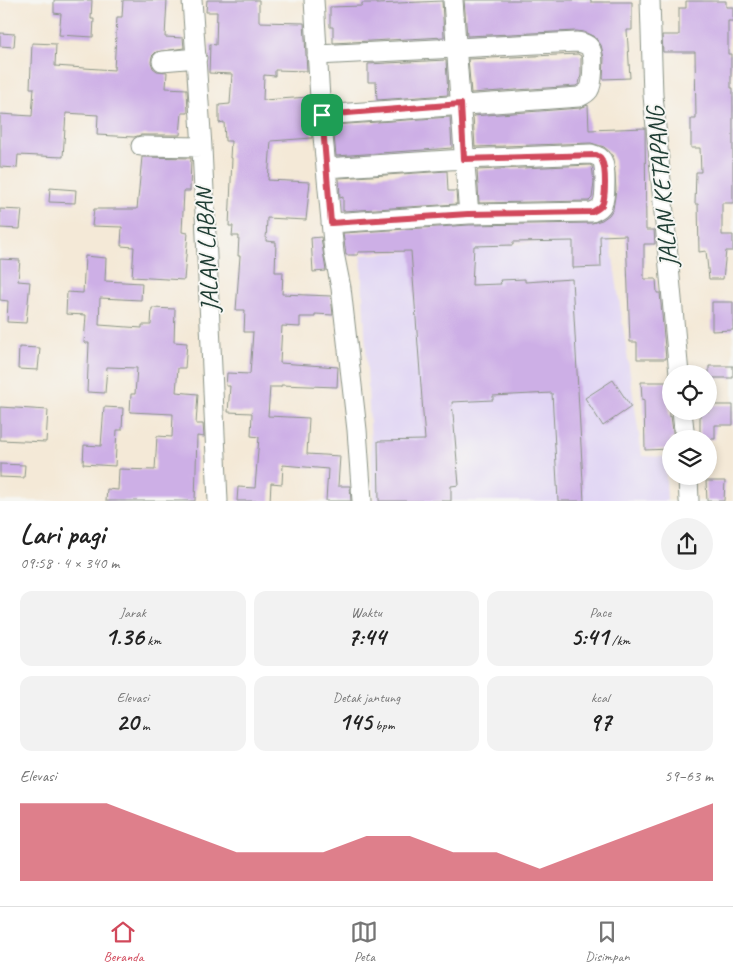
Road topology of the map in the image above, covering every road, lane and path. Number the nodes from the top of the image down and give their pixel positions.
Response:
1 (192, 0) edge
2 (314, 0) edge
3 (453, 0) edge
4 (650, 0) edge
5 (456, 47) junction
6 (317, 56) junction
7 (197, 58) junction
8 (162, 61) dead end
9 (461, 104) junction
10 (322, 115) junction
11 (141, 146) dead end
12 (202, 147) junction
13 (464, 159) junction
14 (326, 168) junction
15 (468, 214) junction
16 (331, 223) junction
17 (678, 365) edge
18 (688, 485) edge
19 (218, 501) edge
20 (362, 501) edge
21 (689, 501) edge

1 - 7 street, JALAN LABAN
2 - 6 street
3 - 5 street
4 - 17 street, JALAN KETAPANG
5 - 6 street
5 - 9 street
5 - 9 street
6 - 10 street
7 - 8 street
7 - 12 street, JALAN LABAN
9 - 10 street
9 - 13 street
10 - 14 street
11 - 12 street
12 - 19 street, JALAN LABAN
13 - 14 street
13 - 15 street
13 - 15 street
14 - 16 street
15 - 16 street
16 - 20 street
18 - 21 street

